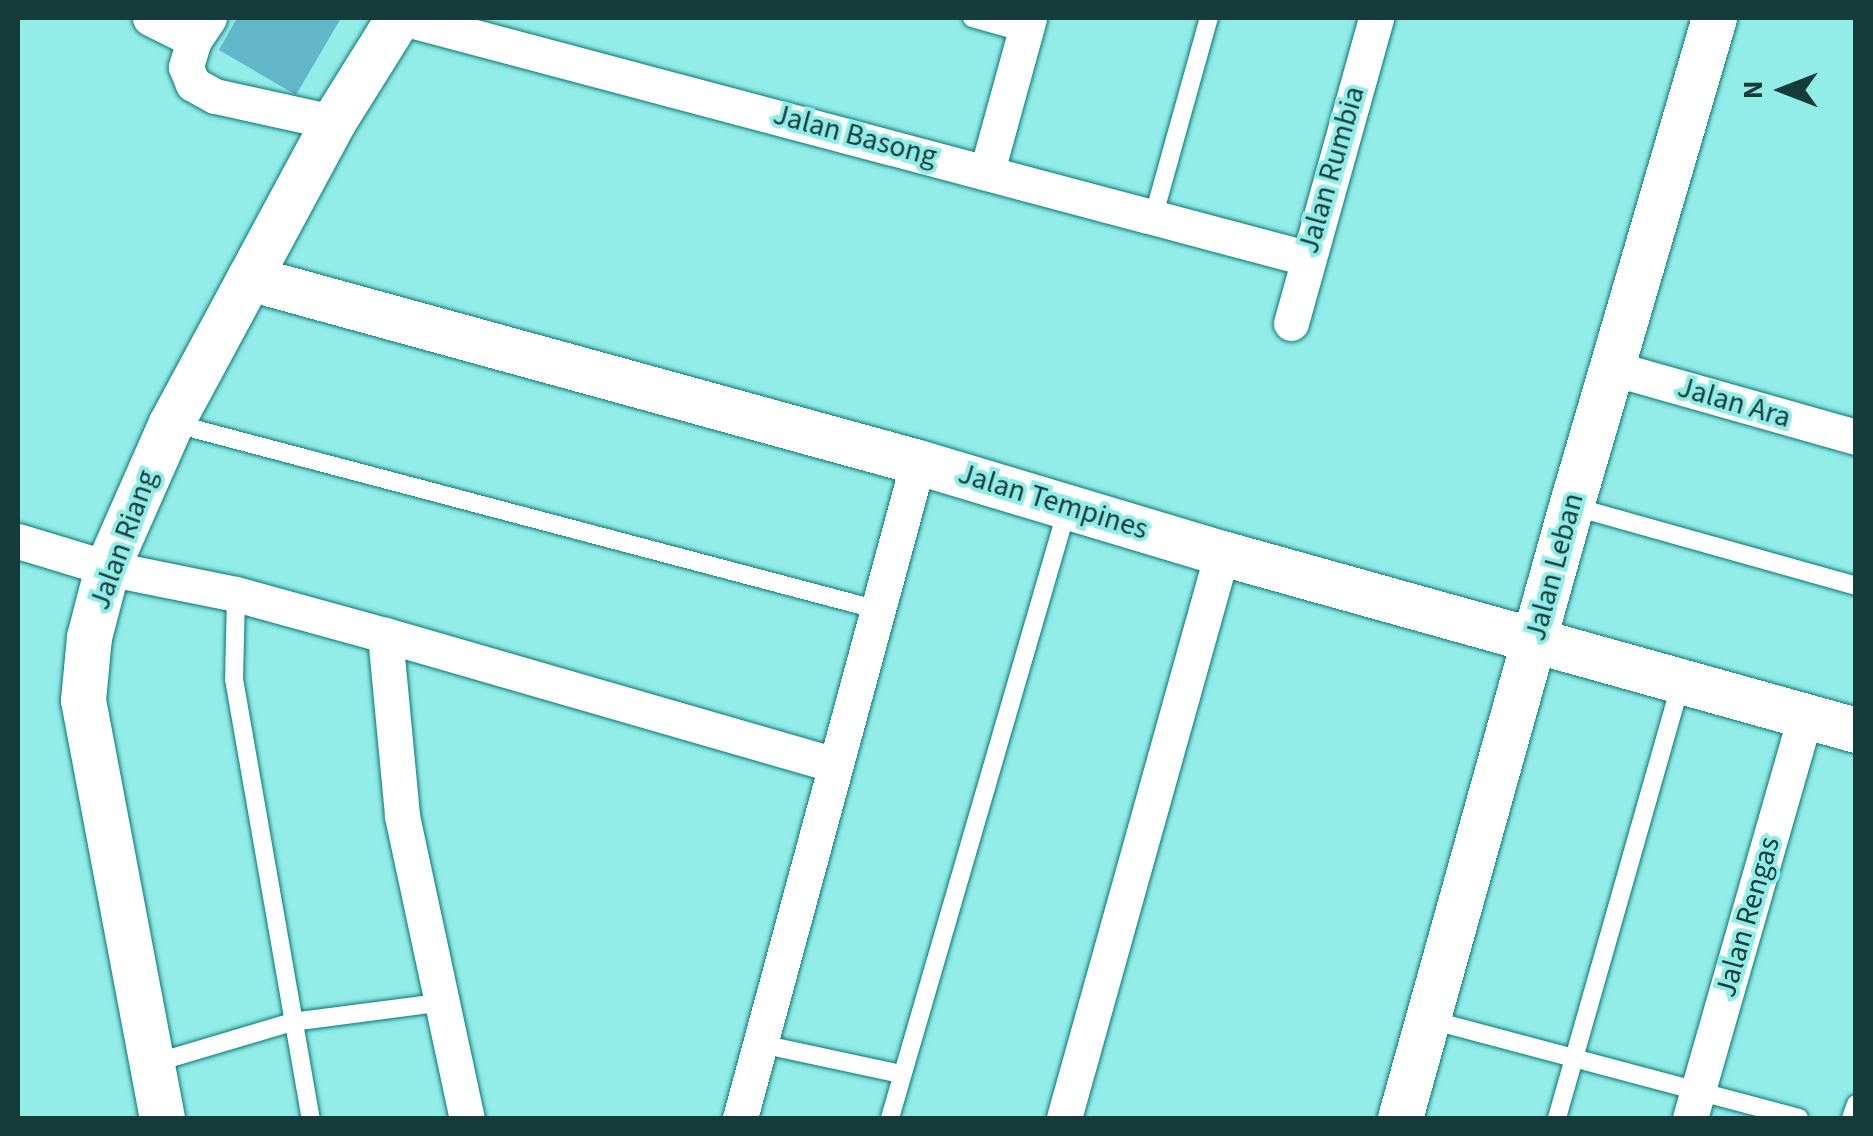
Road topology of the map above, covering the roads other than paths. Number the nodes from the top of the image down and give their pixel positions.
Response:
1 (150, 18) edge
2 (401, 18) edge
3 (972, 18) edge
4 (1209, 18) edge
5 (1376, 18) edge
6 (1714, 18) edge
7 (1027, 25) edge
8 (201, 29) edge
9 (333, 122) junction
10 (986, 171) junction
11 (1153, 218) junction
12 (1306, 258) junction
13 (249, 278) junction
14 (1291, 323) dead end
15 (1612, 368) junction
16 (171, 423) junction
17 (1856, 437) edge
18 (918, 462) junction
19 (1068, 506) junction
20 (1571, 506) junction
21 (18, 542) edge
22 (1222, 553) junction
23 (107, 568) junction
24 (1856, 586) edge
25 (236, 594) junction
26 (879, 610) junction
27 (386, 635) junction
28 (1534, 641) junction
29 (1681, 682) junction
30 (1806, 716) junction
31 (1856, 730) edge
32 (833, 764) junction
33 (439, 1003) junction
34 (1427, 1019) junction
35 (292, 1022) junction
36 (761, 1044) junction
37 (1574, 1059) junction
38 (150, 1064) junction
39 (901, 1074) junction
40 (1856, 1104) edge
41 (1694, 1105) edge
42 (162, 1118) edge
43 (311, 1118) edge
44 (467, 1118) edge
45 (740, 1118) edge
46 (890, 1118) edge
47 (1064, 1118) edge
48 (1400, 1118) edge
49 (1557, 1118) edge
50 (1798, 1118) edge
51 (1852, 1118) edge

1 - 8 street
2 - 9 street, Jalan Riang
2 - 10 street, Jalan Basong
3 - 7 lane
4 - 11 lane
5 - 12 street, Jalan Rumbia
6 - 15 street, Jalan Leban
7 - 10 street
8 - 9 street
9 - 13 street, Jalan Riang
10 - 11 street, Jalan Basong
11 - 12 street, Jalan Basong
12 - 14 street, Jalan Rumbia
13 - 16 street, Jalan Riang
13 - 18 street, Jalan Tempines
15 - 17 street, Jalan Ara
15 - 20 street, Jalan Leban
16 - 23 street, Jalan Riang
16 - 26 lane
18 - 19 street, Jalan Tempines
18 - 26 street
19 - 22 street, Jalan Tempines
19 - 39 lane
20 - 24 lane
20 - 28 street, Jalan Leban
21 - 23 street
22 - 28 street, Jalan Tempines
22 - 47 street
23 - 25 street
23 - 38 street, Jalan Riang
25 - 27 street
25 - 35 lane
26 - 32 street
27 - 32 street
27 - 33 street
28 - 29 street, Jalan Tempines
28 - 34 street, Jalan Leban
29 - 30 street, Jalan Tempines
29 - 37 lane
30 - 31 street, Jalan Tempines
30 - 41 street, Jalan Rengas
32 - 36 street
33 - 35 lane
33 - 44 street
34 - 37 lane
34 - 48 street, Jalan Leban
35 - 38 lane
35 - 43 lane
36 - 39 lane
36 - 45 street
37 - 41 lane
37 - 49 lane
38 - 42 street, Jalan Riang
39 - 46 lane
40 - 51 lane
41 - 50 lane

